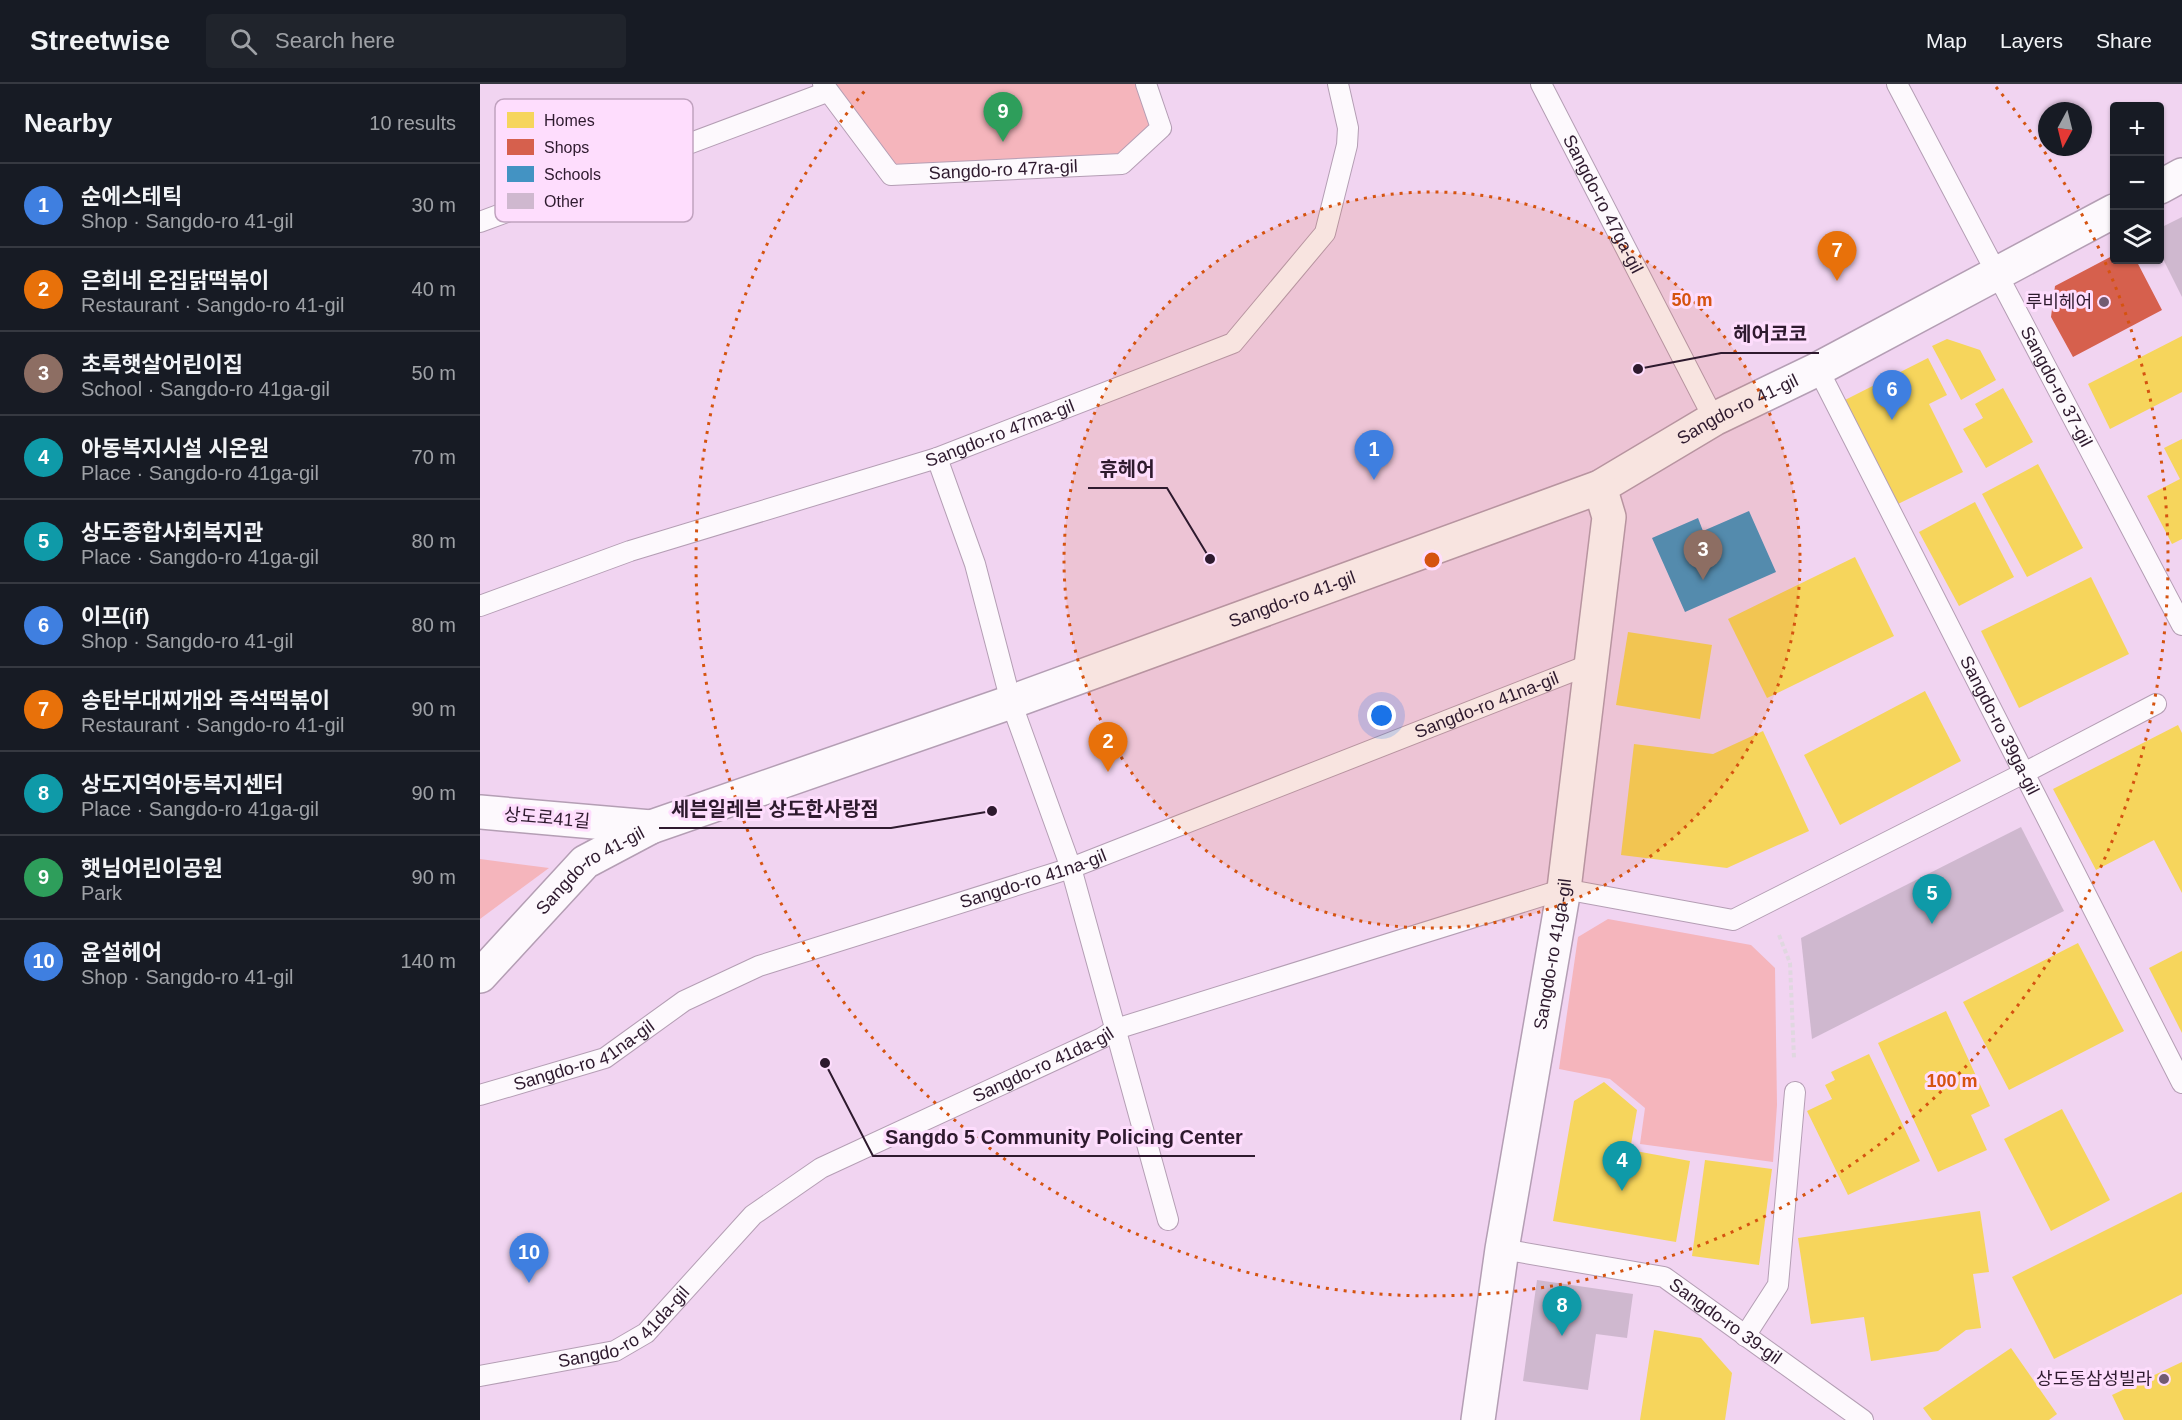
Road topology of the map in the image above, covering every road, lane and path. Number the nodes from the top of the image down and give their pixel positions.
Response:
1 (1146, 84) edge
2 (1338, 84) edge
3 (1541, 84) edge
4 (1897, 84) edge
5 (825, 88) edge
6 (693, 139) edge
7 (2182, 175) edge
8 (2164, 185) edge
9 (2110, 214) edge
10 (495, 216) edge
11 (480, 222) edge
12 (1998, 274) junction
13 (1818, 369) junction
14 (1714, 419) junction
15 (937, 458) junction
16 (1600, 488) junction
17 (480, 606) edge
18 (2182, 625) edge
19 (1590, 664) junction
20 (1011, 702) junction
21 (2156, 704) dead end
22 (2024, 773) junction
23 (480, 812) edge
24 (651, 827) junction
25 (1071, 868) junction
26 (1564, 889) junction
27 (1767, 904) junction
28 (480, 976) edge
29 (1116, 1029) junction
30 (2182, 1083) edge
31 (1795, 1092) joint
32 (480, 1095) edge
33 (1168, 1220) dead end
34 (1502, 1249) junction
35 (1745, 1336) junction
36 (480, 1376) edge
37 (1478, 1420) edge
38 (1863, 1420) edge

1 - 5 lane, Sangdo-ro 47ra-gil
2 - 15 lane, Sangdo-ro 47ma-gil
3 - 14 lane, Sangdo-ro 47ga-gil
4 - 12 lane, Sangdo-ro 37-gil
5 - 6 lane, Sangdo-ro 47ra-gil
7 - 8 street
9 - 12 street, Sangdo-ro 41-gil
10 - 11 lane, Sangdo-ro 47ra-gil
12 - 13 street, Sangdo-ro 41-gil
12 - 18 lane, Sangdo-ro 37-gil
13 - 14 street, Sangdo-ro 41-gil
13 - 22 lane, Sangdo-ro 39ga-gil
14 - 16 street, Sangdo-ro 41-gil
15 - 17 lane, Sangdo-ro 47ma-gil
15 - 20 lane
16 - 19 street, Sangdo-ro 41ga-gil
16 - 20 street, Sangdo-ro 41-gil
19 - 25 lane, Sangdo-ro 41na-gil
19 - 26 street, Sangdo-ro 41ga-gil
20 - 24 street, Sangdo-ro 41-gil
20 - 25 lane
21 - 22 lane
22 - 27 lane
22 - 30 lane, Sangdo-ro 39ga-gil
23 - 24 street, 상도로41길
24 - 28 street, Sangdo-ro 41-gil
25 - 29 lane
25 - 32 lane, Sangdo-ro 41na-gil
26 - 27 lane
26 - 29 lane, Sangdo-ro 41da-gil
26 - 34 street, Sangdo-ro 41ga-gil
27 - 31 path
29 - 33 lane
29 - 36 lane, Sangdo-ro 41da-gil
31 - 35 lane
34 - 35 lane, Sangdo-ro 39-gil
34 - 37 street, Sangdo-ro 41ga-gil
35 - 38 lane, Sangdo-ro 39-gil

